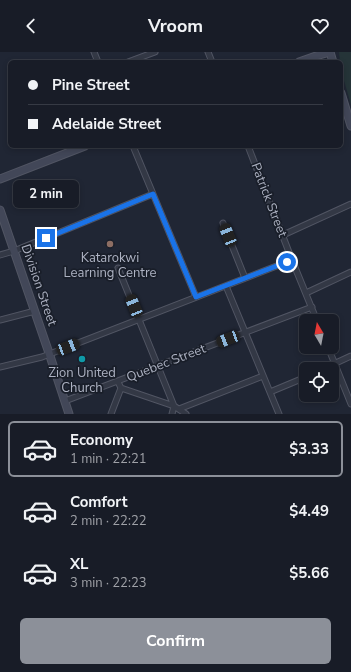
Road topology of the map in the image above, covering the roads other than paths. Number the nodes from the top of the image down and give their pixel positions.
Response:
1 (155, 52) edge
2 (330, 52) edge
3 (133, 60) edge
4 (305, 60) edge
5 (343, 100) edge
6 (351, 126) edge
7 (80, 148) edge
8 (134, 148) edge
9 (249, 148) edge
10 (0, 179) edge
11 (153, 194) junction
12 (351, 204) edge
13 (0, 210) edge
14 (223, 223) dead end
15 (283, 235) junction
16 (14, 251) junction
17 (0, 255) edge
18 (292, 260) junction
19 (118, 268) dead end
20 (351, 272) edge
21 (245, 278) junction
22 (226, 286) junction
23 (306, 293) junction
24 (196, 297) junction
25 (312, 307) junction
26 (35, 311) junction
27 (314, 314) edge
28 (139, 319) junction
29 (0, 320) edge
30 (245, 332) junction
31 (49, 353) junction
32 (351, 356) edge
33 (338, 362) edge
34 (158, 366) junction
35 (0, 367) edge
36 (339, 375) edge
37 (263, 376) junction
38 (299, 379) edge
39 (118, 382) junction
40 (121, 388) junction
41 (270, 392) junction
42 (65, 401) junction
43 (351, 403) edge
44 (177, 408) junction
45 (69, 414) edge
46 (111, 414) edge
47 (172, 414) edge
48 (186, 414) edge
49 (279, 414) edge

1 - 3 street
2 - 4 main road
5 - 6 main road
7 - 10 main road
8 - 11 street
9 - 15 street, Patrick Street
11 - 16 street
11 - 24 street
12 - 15 street
13 - 16 main road, Division Street
14 - 21 street
15 - 18 street, Patrick Street
16 - 17 street
16 - 26 main road, Division Street
18 - 21 street
18 - 23 street, Patrick Street
19 - 28 street
20 - 23 street
21 - 22 street
22 - 24 street
22 - 30 street
23 - 25 street, Patrick Street
24 - 28 street
25 - 27 street, Patrick Street
25 - 30 street, Quebec Street
26 - 29 street
26 - 31 main road, Division Street
28 - 31 street
28 - 34 street
30 - 34 street, Quebec Street
30 - 37 street
31 - 35 street
31 - 42 main road, Division Street
32 - 33 street
34 - 39 street, Quebec Street
34 - 44 street
36 - 43 street
37 - 41 street
37 - 44 street
38 - 41 street
39 - 40 street
39 - 42 street, Quebec Street
40 - 44 street
40 - 46 street
41 - 49 street
42 - 45 main road, Division Street
44 - 47 street
44 - 48 street

